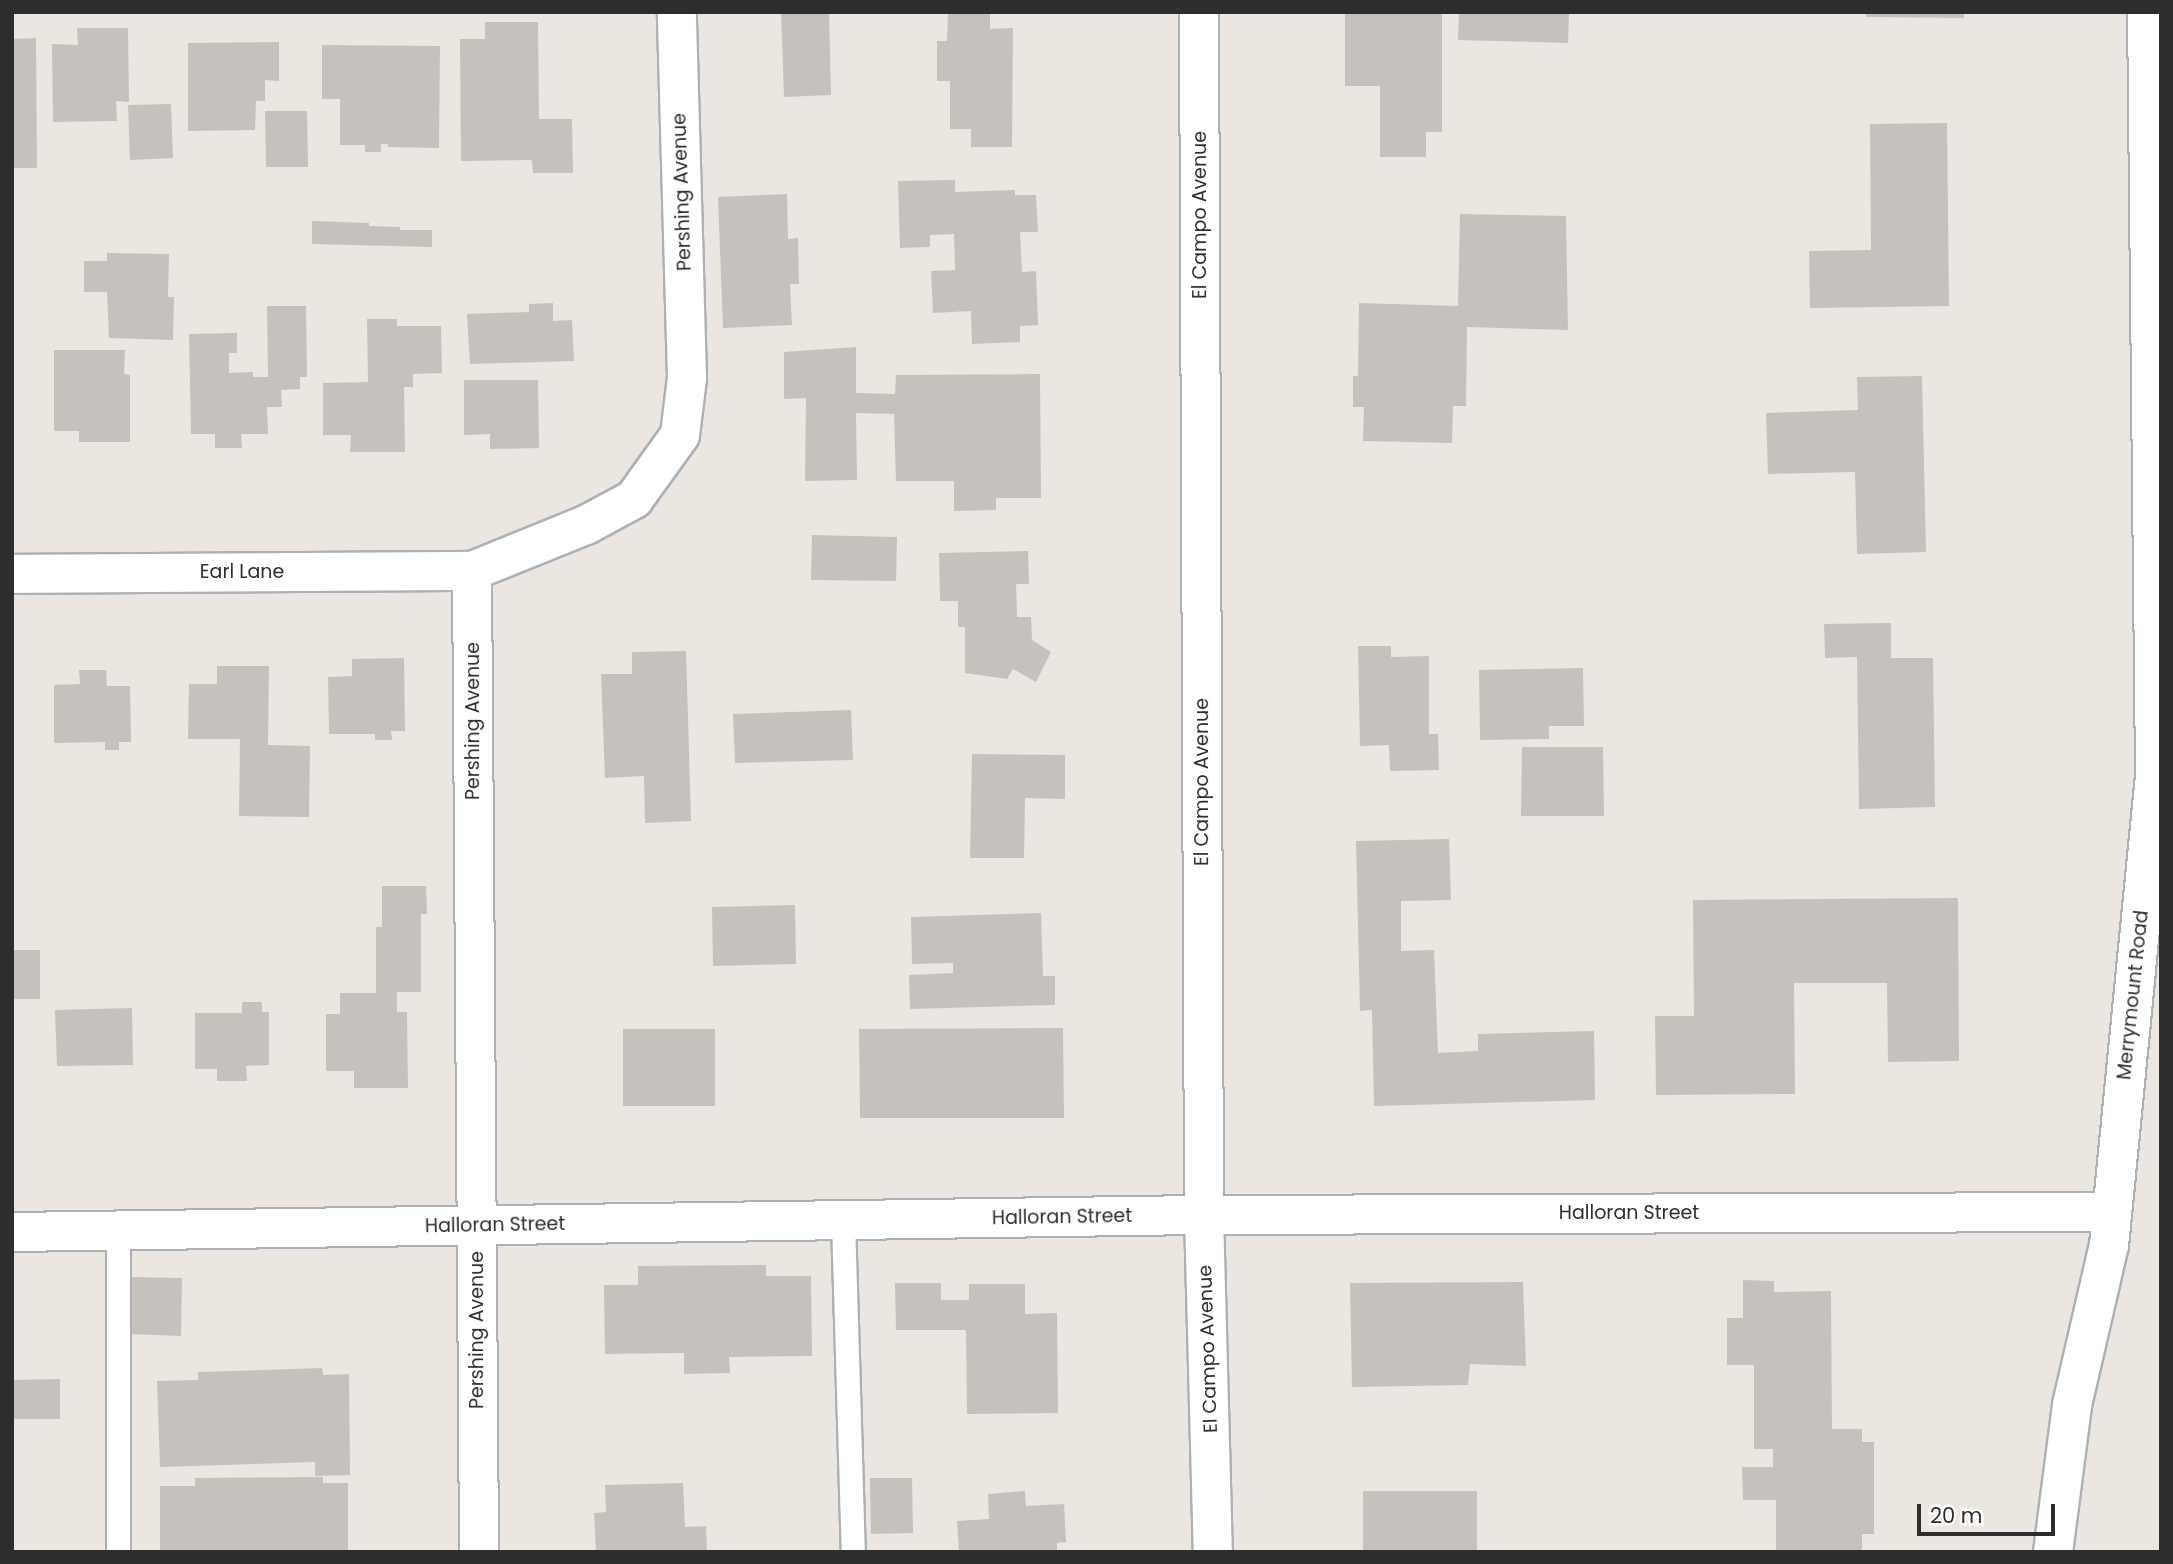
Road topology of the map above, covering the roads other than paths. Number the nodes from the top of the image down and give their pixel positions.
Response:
1 (677, 12) edge
2 (1199, 12) edge
3 (2147, 12) edge
4 (2154, 59) edge
5 (472, 571) junction
6 (12, 574) edge
7 (2157, 624) edge
8 (2112, 1212) junction
9 (1204, 1215) junction
10 (843, 1221) junction
11 (476, 1226) junction
12 (118, 1231) junction
13 (12, 1232) edge
14 (118, 1552) edge
15 (478, 1552) edge
16 (853, 1552) edge
17 (1213, 1552) edge
18 (2053, 1552) edge

1 - 5 street, Pershing Avenue
2 - 9 street, El Campo Avenue
3 - 4 street, Merrymount Road
4 - 7 street, Merrymount Road
5 - 6 street, Earl Lane
5 - 11 street, Pershing Avenue
7 - 8 street, Merrymount Road
8 - 9 street, Halloran Street
8 - 18 street, Merrymount Road
9 - 10 street, Halloran Street
9 - 17 street, El Campo Avenue
10 - 11 street, Halloran Street
10 - 16 lane
11 - 12 street, Halloran Street
11 - 15 street, Pershing Avenue
12 - 13 street, Halloran Street
12 - 14 lane

